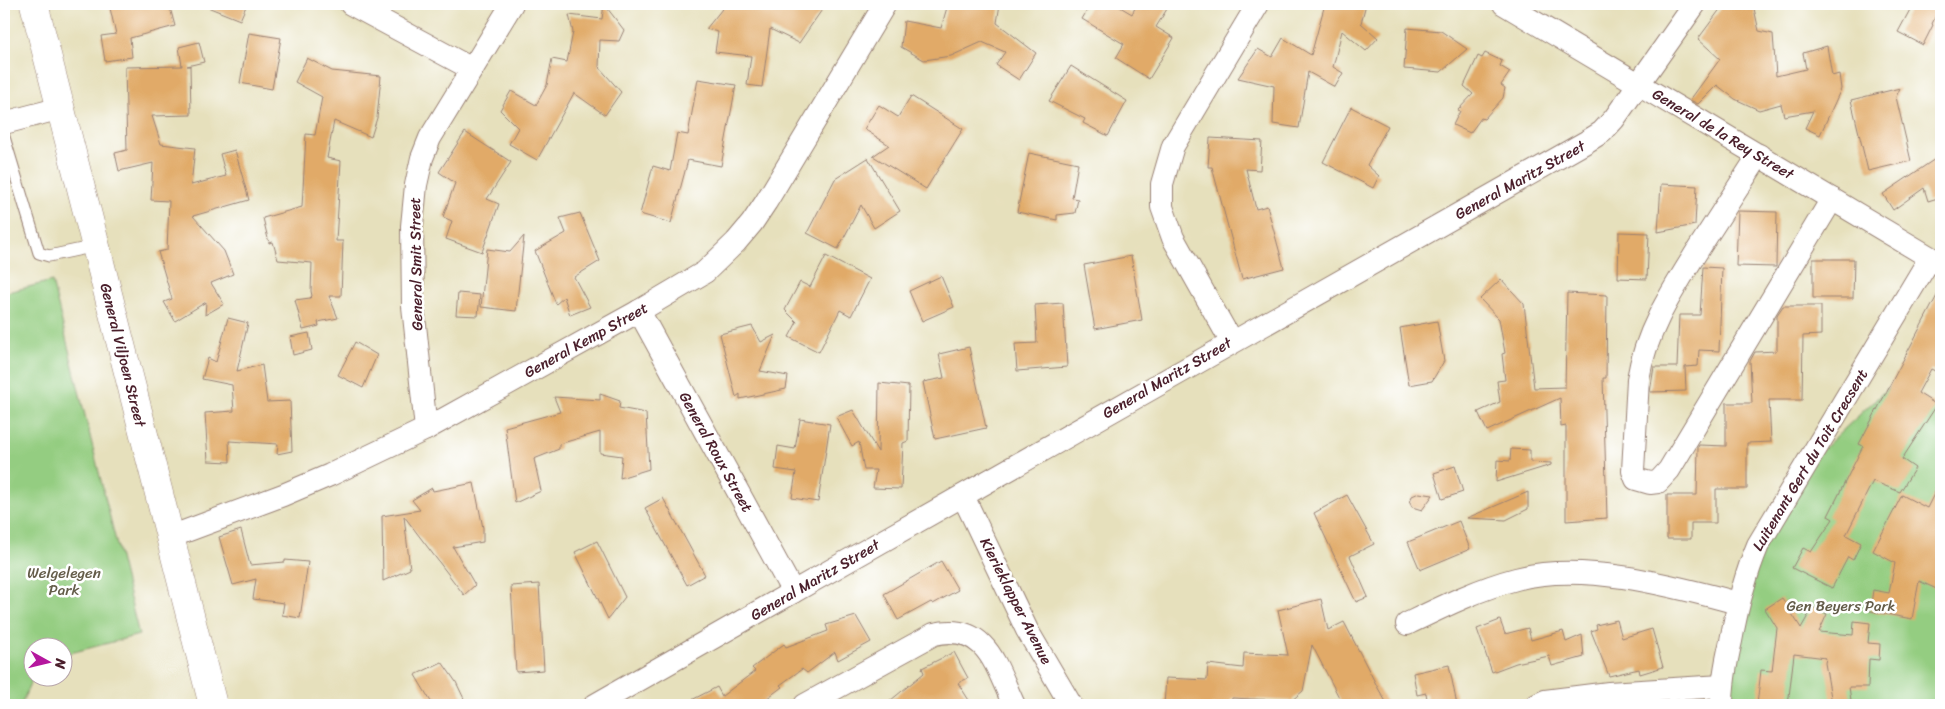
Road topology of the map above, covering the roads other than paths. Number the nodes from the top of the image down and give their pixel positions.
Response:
1 (34, 4) edge
2 (352, 4) edge
3 (512, 4) edge
4 (885, 4) edge
5 (1258, 4) edge
6 (1504, 4) edge
7 (1695, 4) edge
8 (472, 69) junction
9 (1639, 84) junction
10 (61, 108) junction
11 (4, 123) edge
12 (4, 137) edge
13 (1759, 154) junction
14 (1832, 199) junction
15 (96, 246) junction
16 (1936, 261) edge
17 (639, 312) junction
18 (1232, 341) junction
19 (426, 428) junction
20 (963, 496) junction
21 (170, 537) junction
22 (793, 592) junction
23 (1738, 603) junction
24 (1407, 624) dead end
25 (1722, 696) edge
26 (1610, 699) edge
27 (1065, 703) edge
28 (213, 705) edge
29 (595, 705) edge
30 (805, 705) edge
31 (1014, 705) edge
32 (1537, 705) edge

1 - 10 street, General Viljoen Street
2 - 8 street
3 - 8 street, General Smit Street
4 - 17 street, General Kemp Street
5 - 18 street
6 - 9 street, General de la Rey Street
7 - 9 street, General Maritz Street
8 - 19 street, General Smit Street
9 - 13 street, General de la Rey Street
9 - 18 street, General Maritz Street
10 - 11 street
10 - 15 street, General Viljoen Street
12 - 15 lane
13 - 14 street, General de la Rey Street
13 - 14 street
14 - 16 street, General de la Rey Street
15 - 21 street, General Viljoen Street
16 - 23 street, Luitenant Gert du Toit Crecsent
17 - 19 street, General Kemp Street
17 - 22 street, General Roux Street
18 - 20 street, General Maritz Street
19 - 21 street, General Kemp Street
20 - 22 street, General Maritz Street
20 - 27 street, Kierieklapper Avenue
21 - 28 street, General Viljoen Street
22 - 29 street, General Maritz Street
23 - 24 street
23 - 25 street, Luitenant Gert du Toit Crecsent
25 - 26 street
26 - 32 street
30 - 31 street

